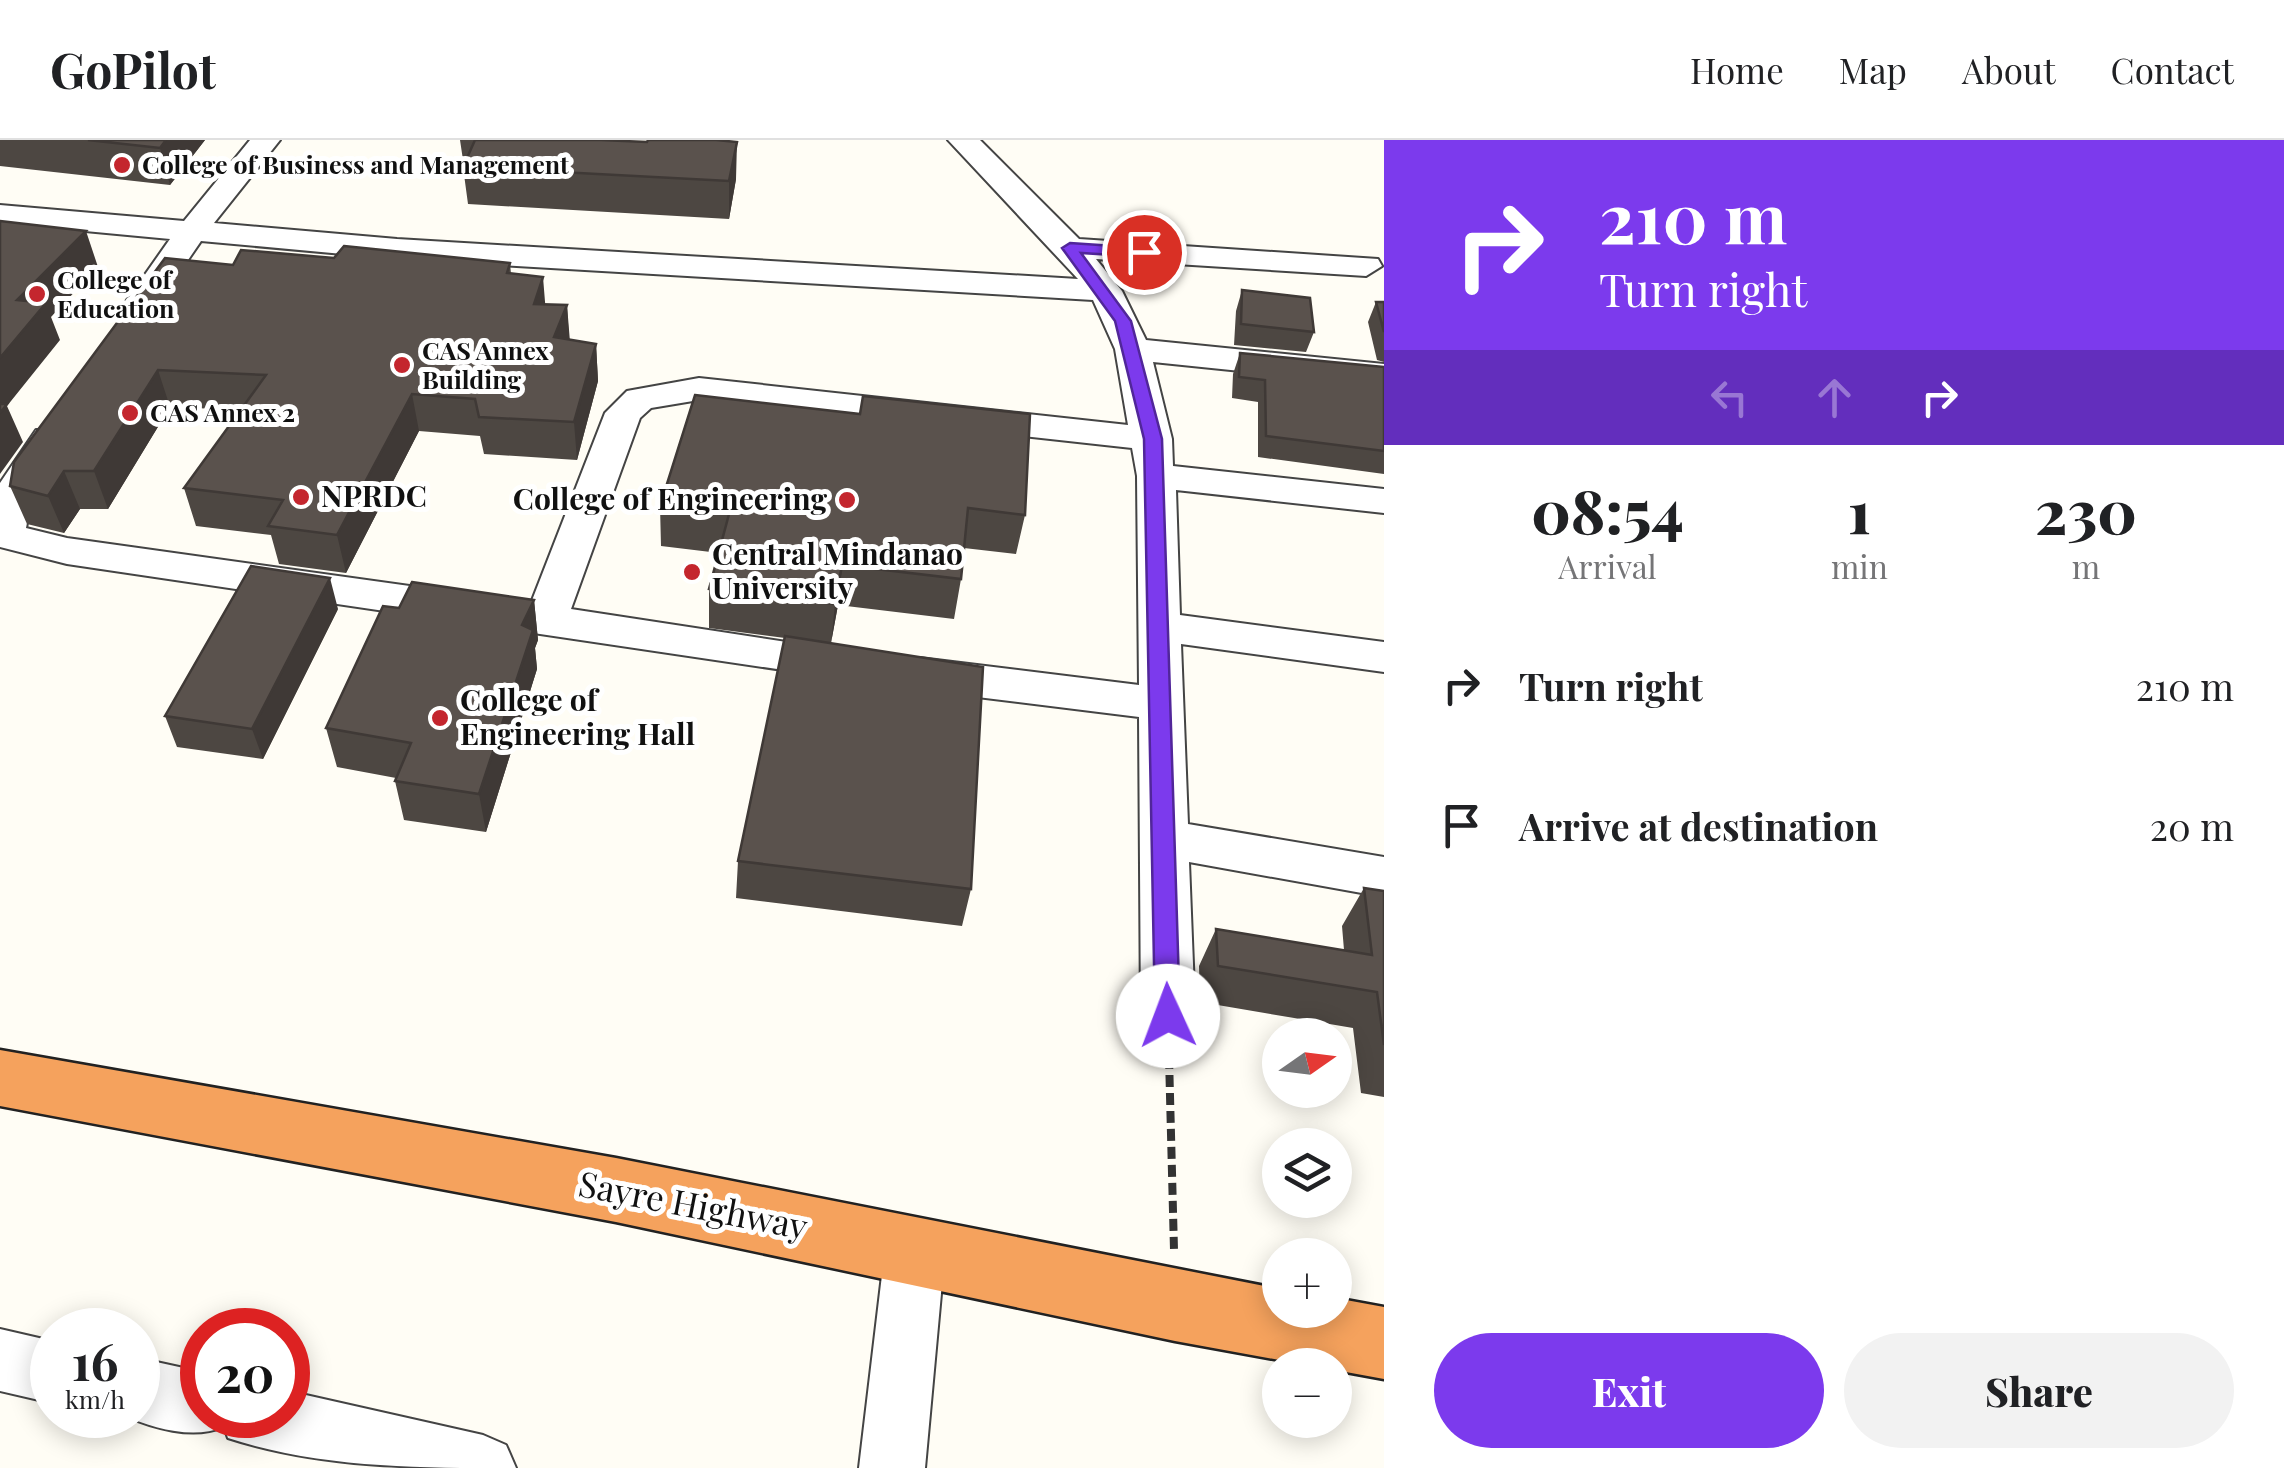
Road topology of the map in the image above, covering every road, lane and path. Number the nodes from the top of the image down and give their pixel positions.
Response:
1 (265, 140) edge
2 (962, 140) edge
3 (0, 214) edge
4 (192, 232) junction
5 (1070, 248) junction
6 (1366, 266) dead end
7 (1105, 291) junction
8 (116, 342) edge
9 (1133, 348) junction
10 (1384, 375) edge
11 (72, 404) edge
12 (1155, 458) junction
13 (1384, 501) edge
14 (546, 620) junction
15 (1160, 628) junction
16 (1384, 657) edge
17 (1161, 704) junction
18 (1162, 838) junction
19 (1384, 877) edge
20 (1168, 1016) joint
21 (0, 1078) edge
22 (915, 1250) junction
23 (1175, 1306) junction
24 (1384, 1343) edge
25 (0, 1360) edge
26 (30, 1367) edge
27 (310, 1428) edge
28 (484, 1468) edge
29 (892, 1468) edge

1 - 4 street
2 - 5 street
3 - 4 street
4 - 7 street
4 - 8 street
5 - 6 street
5 - 7 street
7 - 9 street
9 - 10 street
9 - 12 street
11 - 14 street
12 - 13 street
12 - 14 street
12 - 15 street
14 - 17 street
15 - 16 street
15 - 17 street
17 - 18 street
18 - 19 street
18 - 20 street
20 - 23 path
21 - 22 highway, Sayre Highway
22 - 23 highway, Sayre Highway
22 - 29 street
23 - 24 highway, Sayre Highway
25 - 26 street
27 - 28 street

